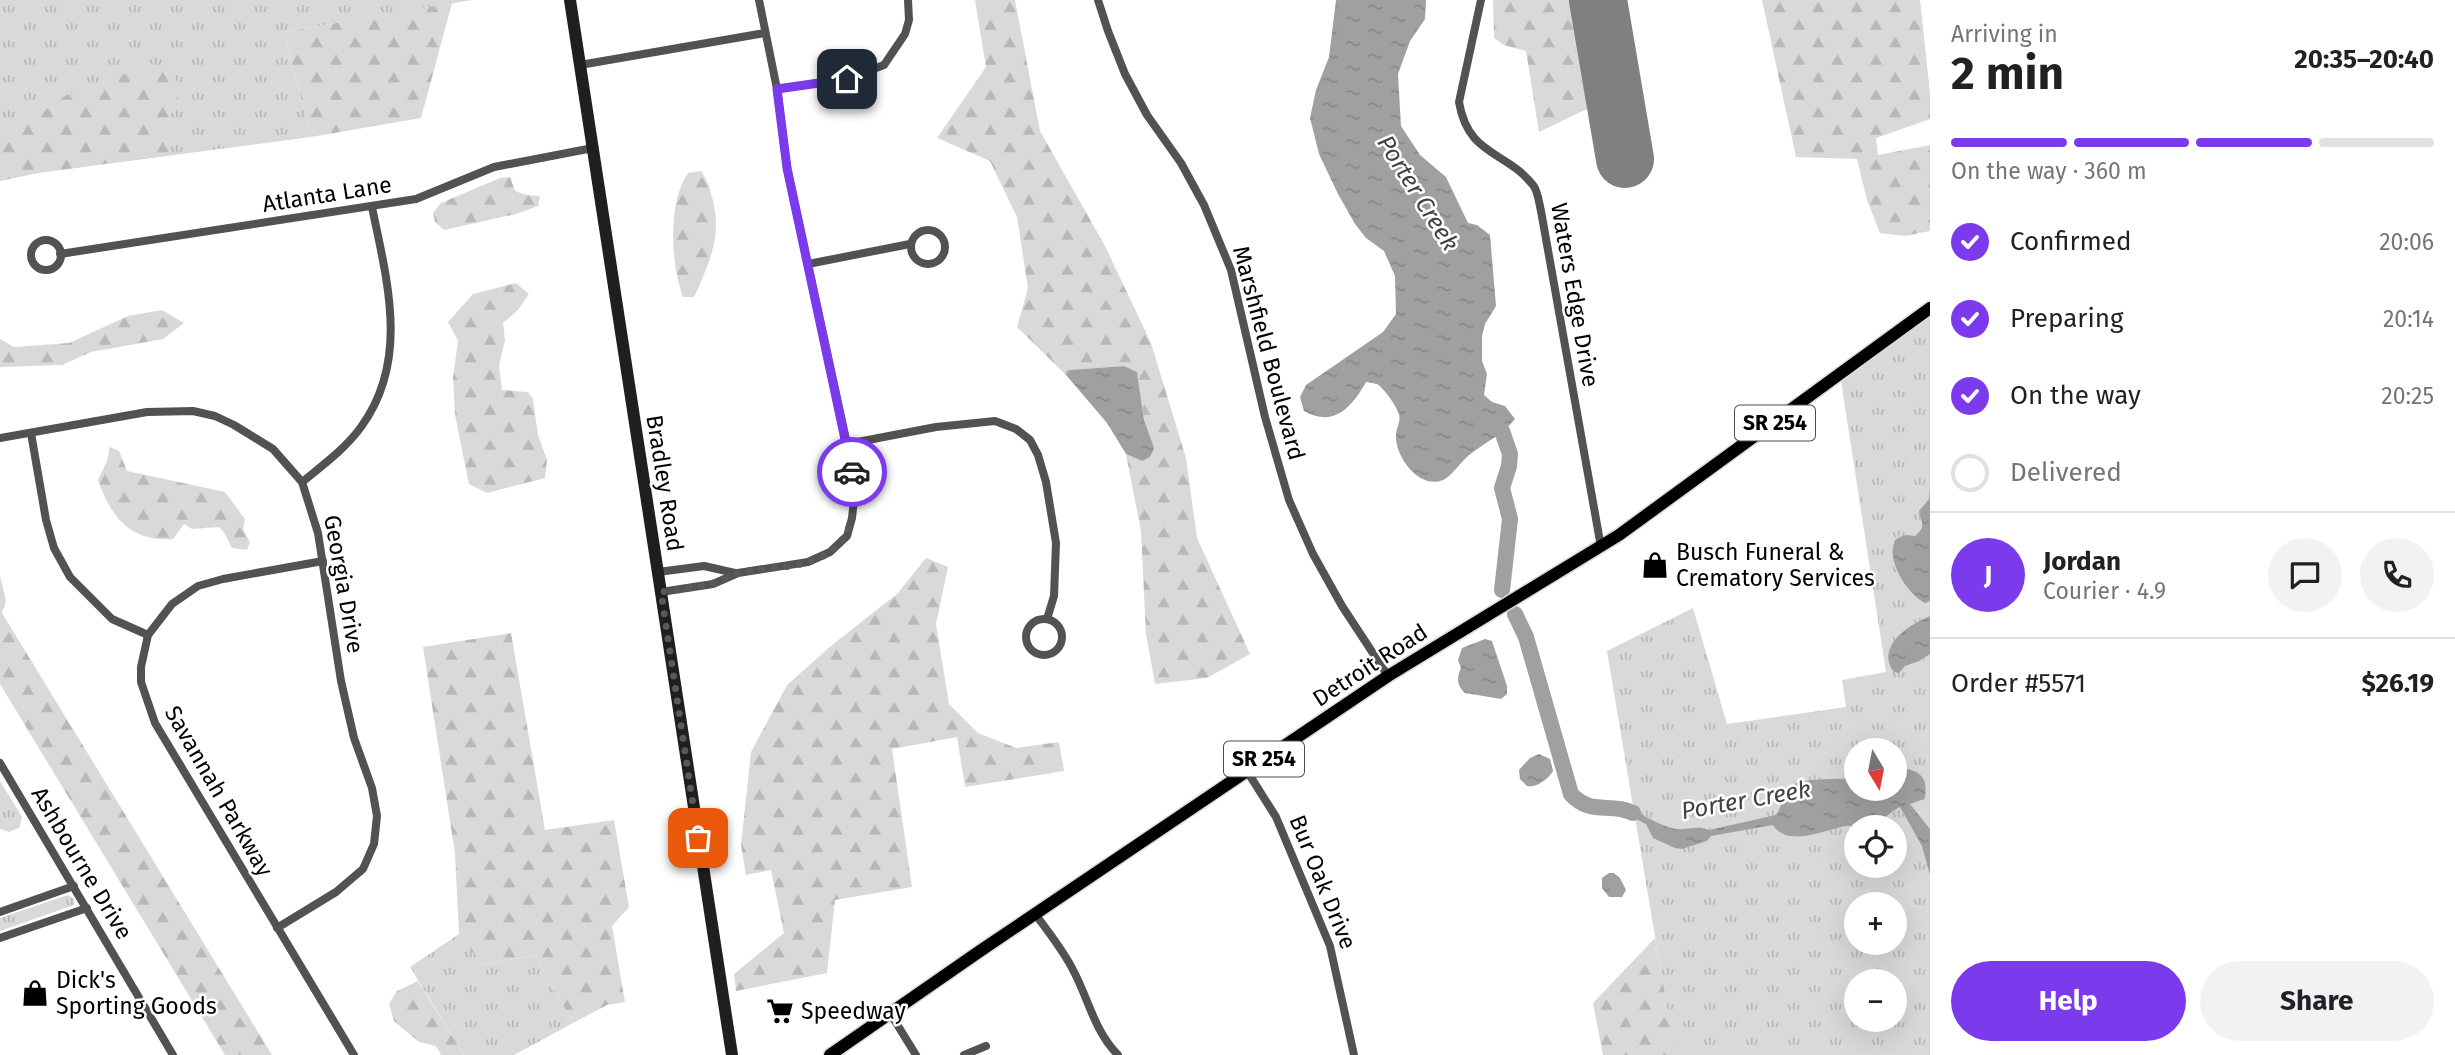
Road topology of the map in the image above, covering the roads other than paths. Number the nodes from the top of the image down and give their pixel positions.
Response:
1 (570, 0) edge
2 (759, 0) edge
3 (908, 0) edge
4 (1098, 0) edge
5 (1481, 0) edge
6 (765, 33) junction
7 (580, 65) junction
8 (777, 89) junction
9 (593, 148) junction
10 (372, 207) junction
11 (910, 244) junction
12 (60, 254) dead end
13 (808, 264) junction
14 (1930, 309) edge
15 (31, 433) junction
16 (0, 438) edge
17 (847, 444) junction
18 (302, 482) junction
19 (1601, 547) junction
20 (323, 561) junction
21 (658, 572) junction
22 (738, 573) junction
23 (661, 592) junction
24 (1047, 619) junction
25 (148, 635) junction
26 (1388, 676) junction
27 (0, 764) edge
28 (1247, 771) junction
29 (74, 886) junction
30 (87, 908) junction
31 (0, 912) edge
32 (1035, 914) junction
33 (277, 928) junction
34 (0, 938) edge
35 (890, 1013) junction
36 (986, 1046) dead end
37 (173, 1055) edge
38 (354, 1055) edge
39 (732, 1055) edge
40 (830, 1055) edge
41 (916, 1055) edge
42 (964, 1055) edge
43 (1118, 1055) edge
44 (1354, 1055) edge

1 - 7 street, Bradley Road
2 - 6 street
3 - 8 street
4 - 26 street, Marshfield Boulevard
5 - 19 street, Waters Edge Drive
6 - 7 street
6 - 8 street
7 - 9 street, Bradley Road
8 - 13 street
9 - 10 street, Atlanta Lane
9 - 21 street, Bradley Road
10 - 12 street, Atlanta Lane
10 - 18 street
11 - 11 street
11 - 13 street
13 - 17 street
14 - 19 main road, Detroit Road / SR 254
15 - 16 street, Georgia Drive
15 - 18 street, Georgia Drive
15 - 25 street
17 - 22 street
17 - 24 street
18 - 20 street, Georgia Drive
19 - 26 main road, Detroit Road / SR 254
20 - 25 street, Savannah Parkway
20 - 33 street, Georgia Drive
21 - 22 street
21 - 23 street, Bradley Road
22 - 23 street
23 - 39 street, Bradley Road
24 - 24 street
25 - 33 street, Savannah Parkway
26 - 28 main road, Detroit Road / SR 254
27 - 29 street, Ashbourne Drive
28 - 32 main road, Detroit Road / SR 254
28 - 44 street, Bur Oak Drive
29 - 30 street, Ashbourne Drive
29 - 31 street
30 - 34 street
30 - 37 street, Ashbourne Drive
32 - 35 main road, Detroit Road / SR 254
32 - 43 street
33 - 38 street, Savannah Parkway
35 - 40 main road, Detroit Road / SR 254
35 - 41 street
36 - 42 street

